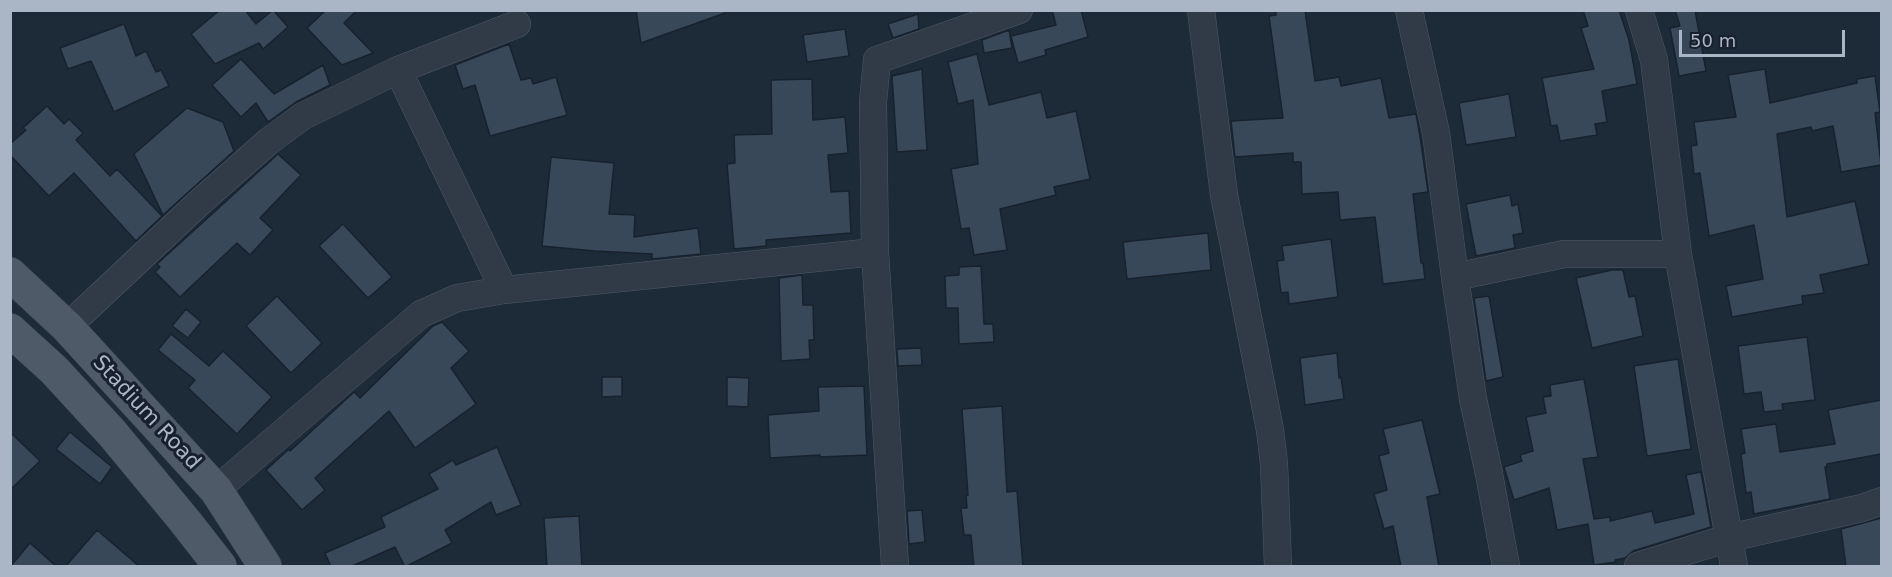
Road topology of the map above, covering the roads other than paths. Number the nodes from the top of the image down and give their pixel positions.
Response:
1 (1019, 10) edge
2 (1201, 10) edge
3 (1409, 10) edge
4 (1639, 10) edge
5 (517, 24) dead end
6 (398, 70) junction
7 (875, 252) junction
8 (1678, 254) junction
9 (10, 274) edge
10 (1455, 277) junction
11 (504, 290) junction
12 (67, 327) junction
13 (10, 330) edge
14 (216, 490) junction
15 (1881, 501) edge
16 (1729, 538) junction
17 (220, 567) edge
18 (265, 567) edge
19 (895, 567) edge
20 (1278, 567) edge
21 (1506, 567) edge
22 (1638, 567) edge
23 (1734, 567) edge

1 - 7 street
2 - 20 street
3 - 10 street
4 - 8 street
5 - 6 street
6 - 11 street
6 - 12 street
7 - 11 street
7 - 19 street
8 - 10 street
8 - 16 street
9 - 12 main road, Stadium Road
10 - 21 street
11 - 14 street
12 - 14 main road, Stadium Road
13 - 17 main road, Stadium Road
14 - 18 main road, Stadium Road
15 - 16 street
16 - 22 street
16 - 23 street

